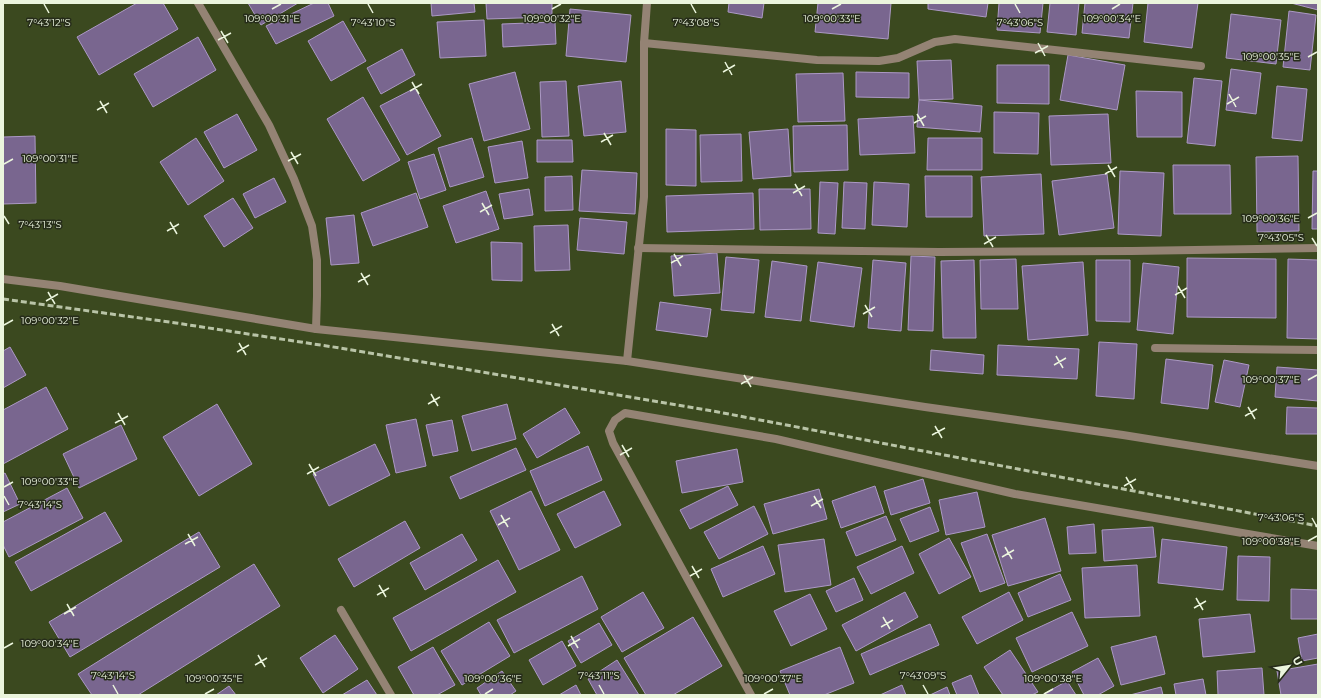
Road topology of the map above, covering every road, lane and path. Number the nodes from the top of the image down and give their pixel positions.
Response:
1 (198, 3) edge
2 (647, 3) edge
3 (644, 42) junction
4 (1201, 66) dead end
5 (638, 248) junction
6 (1318, 248) edge
7 (3, 279) edge
8 (316, 329) junction
9 (1155, 348) dead end
10 (1318, 350) edge
11 (627, 361) junction
12 (1318, 466) edge
13 (1318, 546) edge
14 (341, 610) dead end
15 (391, 695) edge
16 (751, 695) edge

1 - 8 street
2 - 3 street
3 - 4 street
3 - 5 street
5 - 6 street
5 - 11 street
7 - 8 street
8 - 11 street
9 - 10 street
11 - 12 street
13 - 16 street
14 - 15 street

